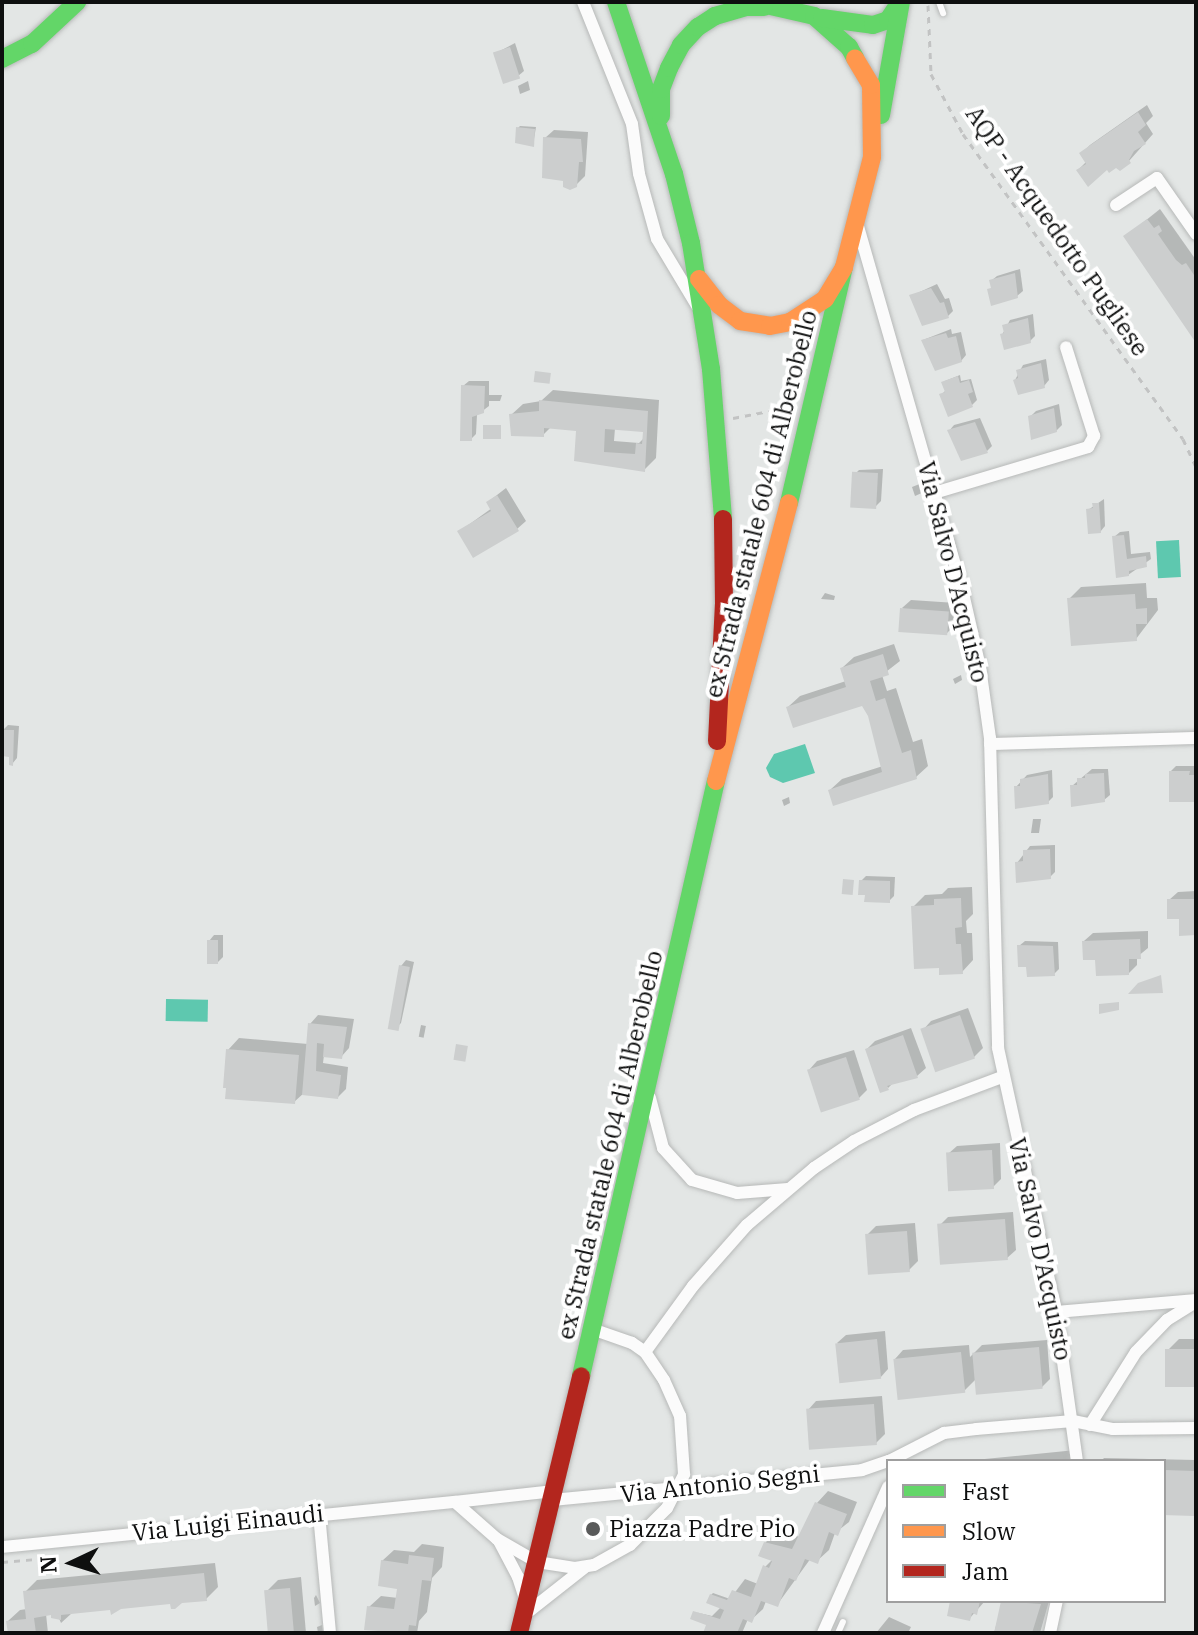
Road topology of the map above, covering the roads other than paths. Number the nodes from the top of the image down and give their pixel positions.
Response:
1 (77, 2) edge
2 (583, 2) edge
3 (616, 2) edge
4 (900, 2) edge
5 (939, 2) edge
6 (762, 4) edge
7 (943, 13) dead end
8 (814, 16) junction
9 (2, 59) edge
10 (661, 127) junction
11 (872, 157) junction
12 (1116, 205) dead end
13 (856, 220) junction
14 (1196, 234) edge
15 (844, 267) junction
16 (696, 274) junction
17 (702, 315) junction
18 (1066, 347) dead end
19 (934, 493) junction
20 (1196, 738) edge
21 (990, 744) junction
22 (711, 799) junction
23 (1002, 1077) junction
24 (648, 1091) junction
25 (789, 1189) junction
26 (1196, 1301) edge
27 (1056, 1312) junction
28 (592, 1329) junction
29 (645, 1352) junction
30 (1073, 1421) junction
31 (1090, 1425) junction
32 (1196, 1428) edge
33 (901, 1457) edge
34 (1077, 1459) edge
35 (886, 1462) edge
36 (679, 1488) junction
37 (886, 1491) edge
38 (553, 1496) junction
39 (455, 1502) junction
40 (319, 1514) junction
41 (497, 1539) junction
42 (2, 1547) edge
43 (537, 1562) junction
44 (587, 1566) junction
45 (1057, 1603) edge
46 (522, 1617) edge
47 (843, 1622) dead end
48 (330, 1633) edge
49 (823, 1633) edge
50 (838, 1633) edge
51 (1050, 1633) edge

1 - 9 main road
2 - 17 street
3 - 10 main road, ex Strada statale 604 di Alberobello
4 - 8 main road
4 - 11 main road
5 - 7 lane
6 - 8 main road
6 - 10 main road
8 - 11 main road
10 - 16 main road, ex Strada statale 604 di Alberobello
11 - 13 main road
12 - 14 street
13 - 15 main road
13 - 19 street, Via Salvo D'Acquisto
15 - 16 main road
15 - 22 main road, ex Strada statale 604 di Alberobello
16 - 17 main road, ex Strada statale 604 di Alberobello
17 - 22 main road, ex Strada statale 604 di Alberobello
18 - 19 street
19 - 21 street, Via Salvo D'Acquisto
20 - 21 street
21 - 23 street, Via Salvo D'Acquisto
22 - 24 main road, ex Strada statale 604 di Alberobello
23 - 25 street
23 - 27 street, Via Salvo D'Acquisto
24 - 25 street
24 - 28 main road, ex Strada statale 604 di Alberobello
25 - 29 street
26 - 27 street
26 - 31 street
27 - 30 street, Via Salvo D'Acquisto
28 - 29 street
28 - 38 main road, ex Strada statale 604 di Alberobello
29 - 36 street
30 - 31 street, Via Antonio Segni
30 - 33 street, Via Antonio Segni
30 - 34 street, Via Salvo D'Acquisto
31 - 32 street, Via Antonio Segni
35 - 36 street, Via Antonio Segni
36 - 38 street, Via Antonio Segni
36 - 44 street
37 - 49 street
38 - 39 street, Via Luigi Einaudi
38 - 43 main road, ex Strada statale 604 di Alberobello
39 - 40 street, Via Luigi Einaudi
39 - 41 street
40 - 42 street, Via Luigi Einaudi
40 - 48 street
41 - 43 street
41 - 46 street
43 - 44 street
43 - 46 main road, ex Strada statale 604 di Alberobello
44 - 46 street
45 - 51 street
47 - 50 lane

